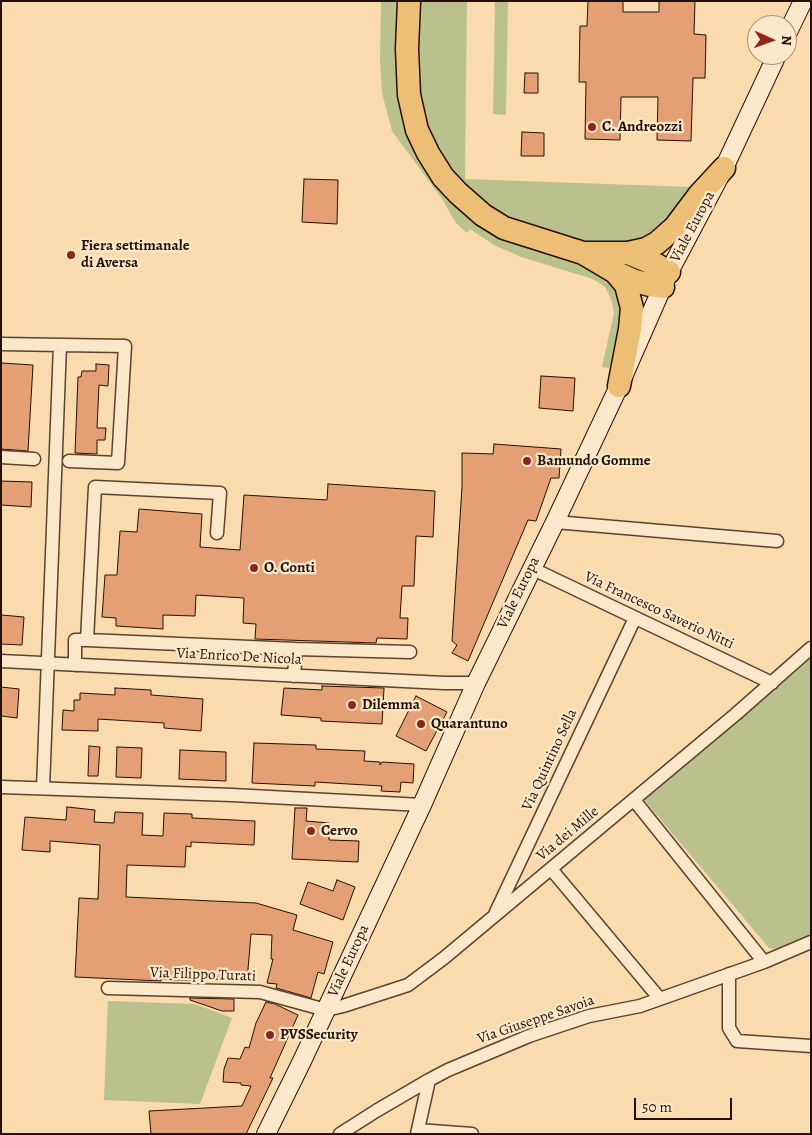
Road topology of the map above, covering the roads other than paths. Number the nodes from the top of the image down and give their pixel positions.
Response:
1 (409, 1) edge
2 (802, 1) edge
3 (796, 15) edge
4 (772, 65) edge
5 (724, 168) junction
6 (583, 252) junction
7 (628, 254) junction
8 (615, 272) junction
9 (666, 280) junction
10 (1, 344) edge
11 (60, 345) junction
12 (619, 386) junction
13 (1, 457) edge
14 (34, 459) dead end
15 (69, 461) dead end
16 (555, 522) junction
17 (217, 533) dead end
18 (777, 540) dead end
19 (531, 568) junction
20 (635, 618) junction
21 (87, 640) junction
22 (811, 648) edge
23 (296, 649) junction
24 (410, 652) dead end
25 (1, 661) edge
26 (47, 664) junction
27 (75, 665) junction
28 (294, 676) junction
29 (476, 682) junction
30 (772, 683) junction
31 (1, 787) edge
32 (43, 788) junction
33 (634, 800) junction
34 (422, 804) junction
35 (551, 869) junction
36 (494, 917) junction
37 (811, 942) edge
38 (764, 962) junction
39 (729, 974) junction
40 (108, 988) dead end
41 (660, 999) junction
42 (326, 1010) junction
43 (811, 1046) edge
44 (429, 1080) junction
45 (417, 1132) edge
46 (266, 1134) edge
47 (340, 1134) edge
48 (472, 1134) edge

1 - 6 highway
2 - 3 main road
4 - 5 main road, Viale Europa
5 - 7 highway
5 - 9 main road, Viale Europa
6 - 7 highway
6 - 8 highway
7 - 9 highway
8 - 9 highway
8 - 12 highway
9 - 12 main road, Viale Europa
10 - 11 street
11 - 15 street
11 - 26 street
12 - 16 main road, Viale Europa
13 - 14 street
16 - 18 street
16 - 19 main road, Viale Europa
17 - 21 street
19 - 20 street, Via Francesco Saverio Nitti
19 - 29 main road, Viale Europa
20 - 30 street, Via Francesco Saverio Nitti
20 - 36 street, Via Quintino Sella
21 - 23 street
21 - 27 street
22 - 30 street, Via dei Mille
23 - 24 street
23 - 28 street
25 - 26 street, Via Enrico De Nicola
26 - 27 street, Via Enrico De Nicola
26 - 32 street
27 - 28 street, Via Enrico De Nicola
28 - 29 street, Via Enrico De Nicola
29 - 34 main road, Viale Europa
30 - 33 street, Via dei Mille
31 - 32 street
32 - 34 street
33 - 35 street, Via dei Mille
33 - 38 street
34 - 42 main road, Viale Europa
35 - 36 street, Via dei Mille
35 - 41 street
36 - 42 street, Via dei Mille
37 - 38 street, Via Giuseppe Savoia
38 - 39 street, Via Giuseppe Savoia
39 - 41 street, Via Giuseppe Savoia
39 - 43 street
40 - 42 street, Via Filippo Turati
41 - 44 street, Via Giuseppe Savoia
42 - 46 main road, Viale Europa
44 - 45 street
44 - 47 street, Via Giuseppe Savoia
45 - 48 street

